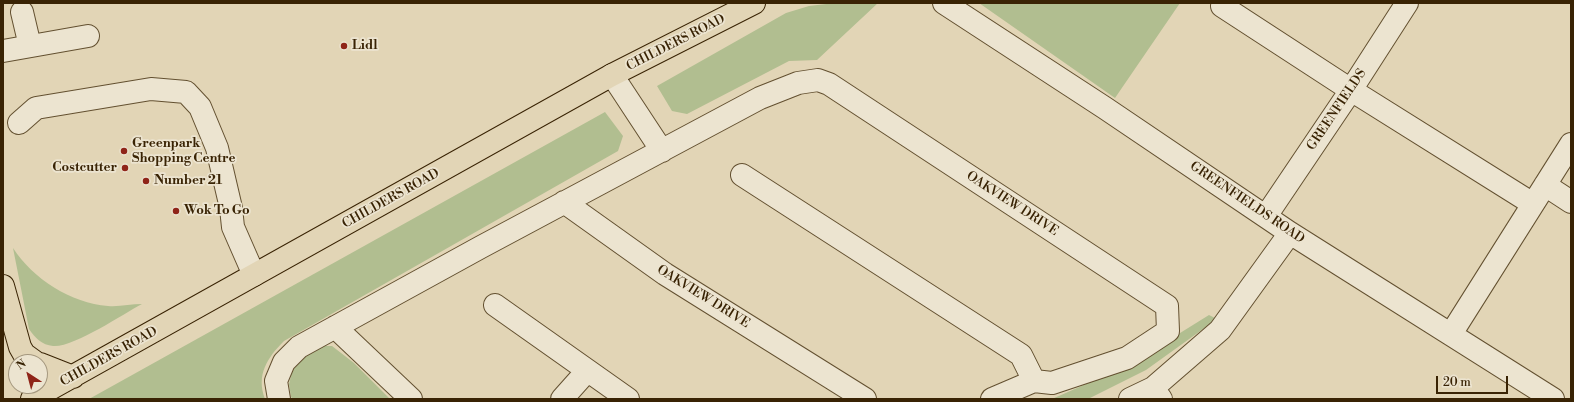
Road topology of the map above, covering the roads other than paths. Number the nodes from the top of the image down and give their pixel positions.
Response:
1 (754, 3) edge
2 (944, 3) edge
3 (1406, 3) edge
4 (1222, 6) dead end
5 (22, 12) dead end
6 (88, 36) dead end
7 (30, 46) junction
8 (3, 51) edge
9 (612, 75) junction
10 (1351, 90) junction
11 (20, 123) dead end
12 (1571, 144) edge
13 (662, 151) junction
14 (742, 175) dead end
15 (1545, 185) junction
16 (564, 202) junction
17 (1571, 202) edge
18 (1533, 204) junction
19 (1266, 216) junction
20 (1290, 233) junction
21 (254, 275) junction
22 (3, 286) edge
23 (495, 306) dead end
24 (335, 327) junction
25 (1451, 334) junction
26 (25, 354) edge
27 (48, 367) edge
28 (587, 371) junction
29 (73, 377) junction
30 (1034, 381) junction
31 (1157, 393) edge
32 (32, 399) edge
33 (279, 399) edge
34 (411, 399) edge
35 (562, 399) edge
36 (628, 399) edge
37 (865, 399) edge
38 (992, 399) edge
39 (1130, 399) edge
40 (1553, 399) edge

1 - 9 main road, CHILDERS ROAD
2 - 19 street, GREENFIELDS ROAD
3 - 10 street, GREENFIELDS
4 - 10 street
5 - 7 street
6 - 7 street
7 - 8 street
9 - 13 street
9 - 21 main road, CHILDERS ROAD
10 - 18 street
10 - 19 street, GREENFIELDS
11 - 21 street
12 - 15 street
13 - 16 street, OAKVIEW DRIVE
13 - 30 street, OAKVIEW DRIVE
14 - 30 street
15 - 17 street
15 - 18 street
16 - 24 street, OAKVIEW DRIVE
16 - 37 street, OAKVIEW DRIVE
18 - 25 street
19 - 20 street, GREENFIELDS ROAD
20 - 25 street, GREENFIELDS ROAD
20 - 31 street
21 - 29 main road, CHILDERS ROAD
22 - 26 main road
23 - 28 street
24 - 33 street, OAKVIEW DRIVE
24 - 34 street
25 - 40 street, GREENFIELDS ROAD
27 - 29 main road
28 - 35 street
28 - 36 street
29 - 32 main road, CHILDERS ROAD
30 - 38 street, OAKVIEW DRIVE
31 - 39 street

